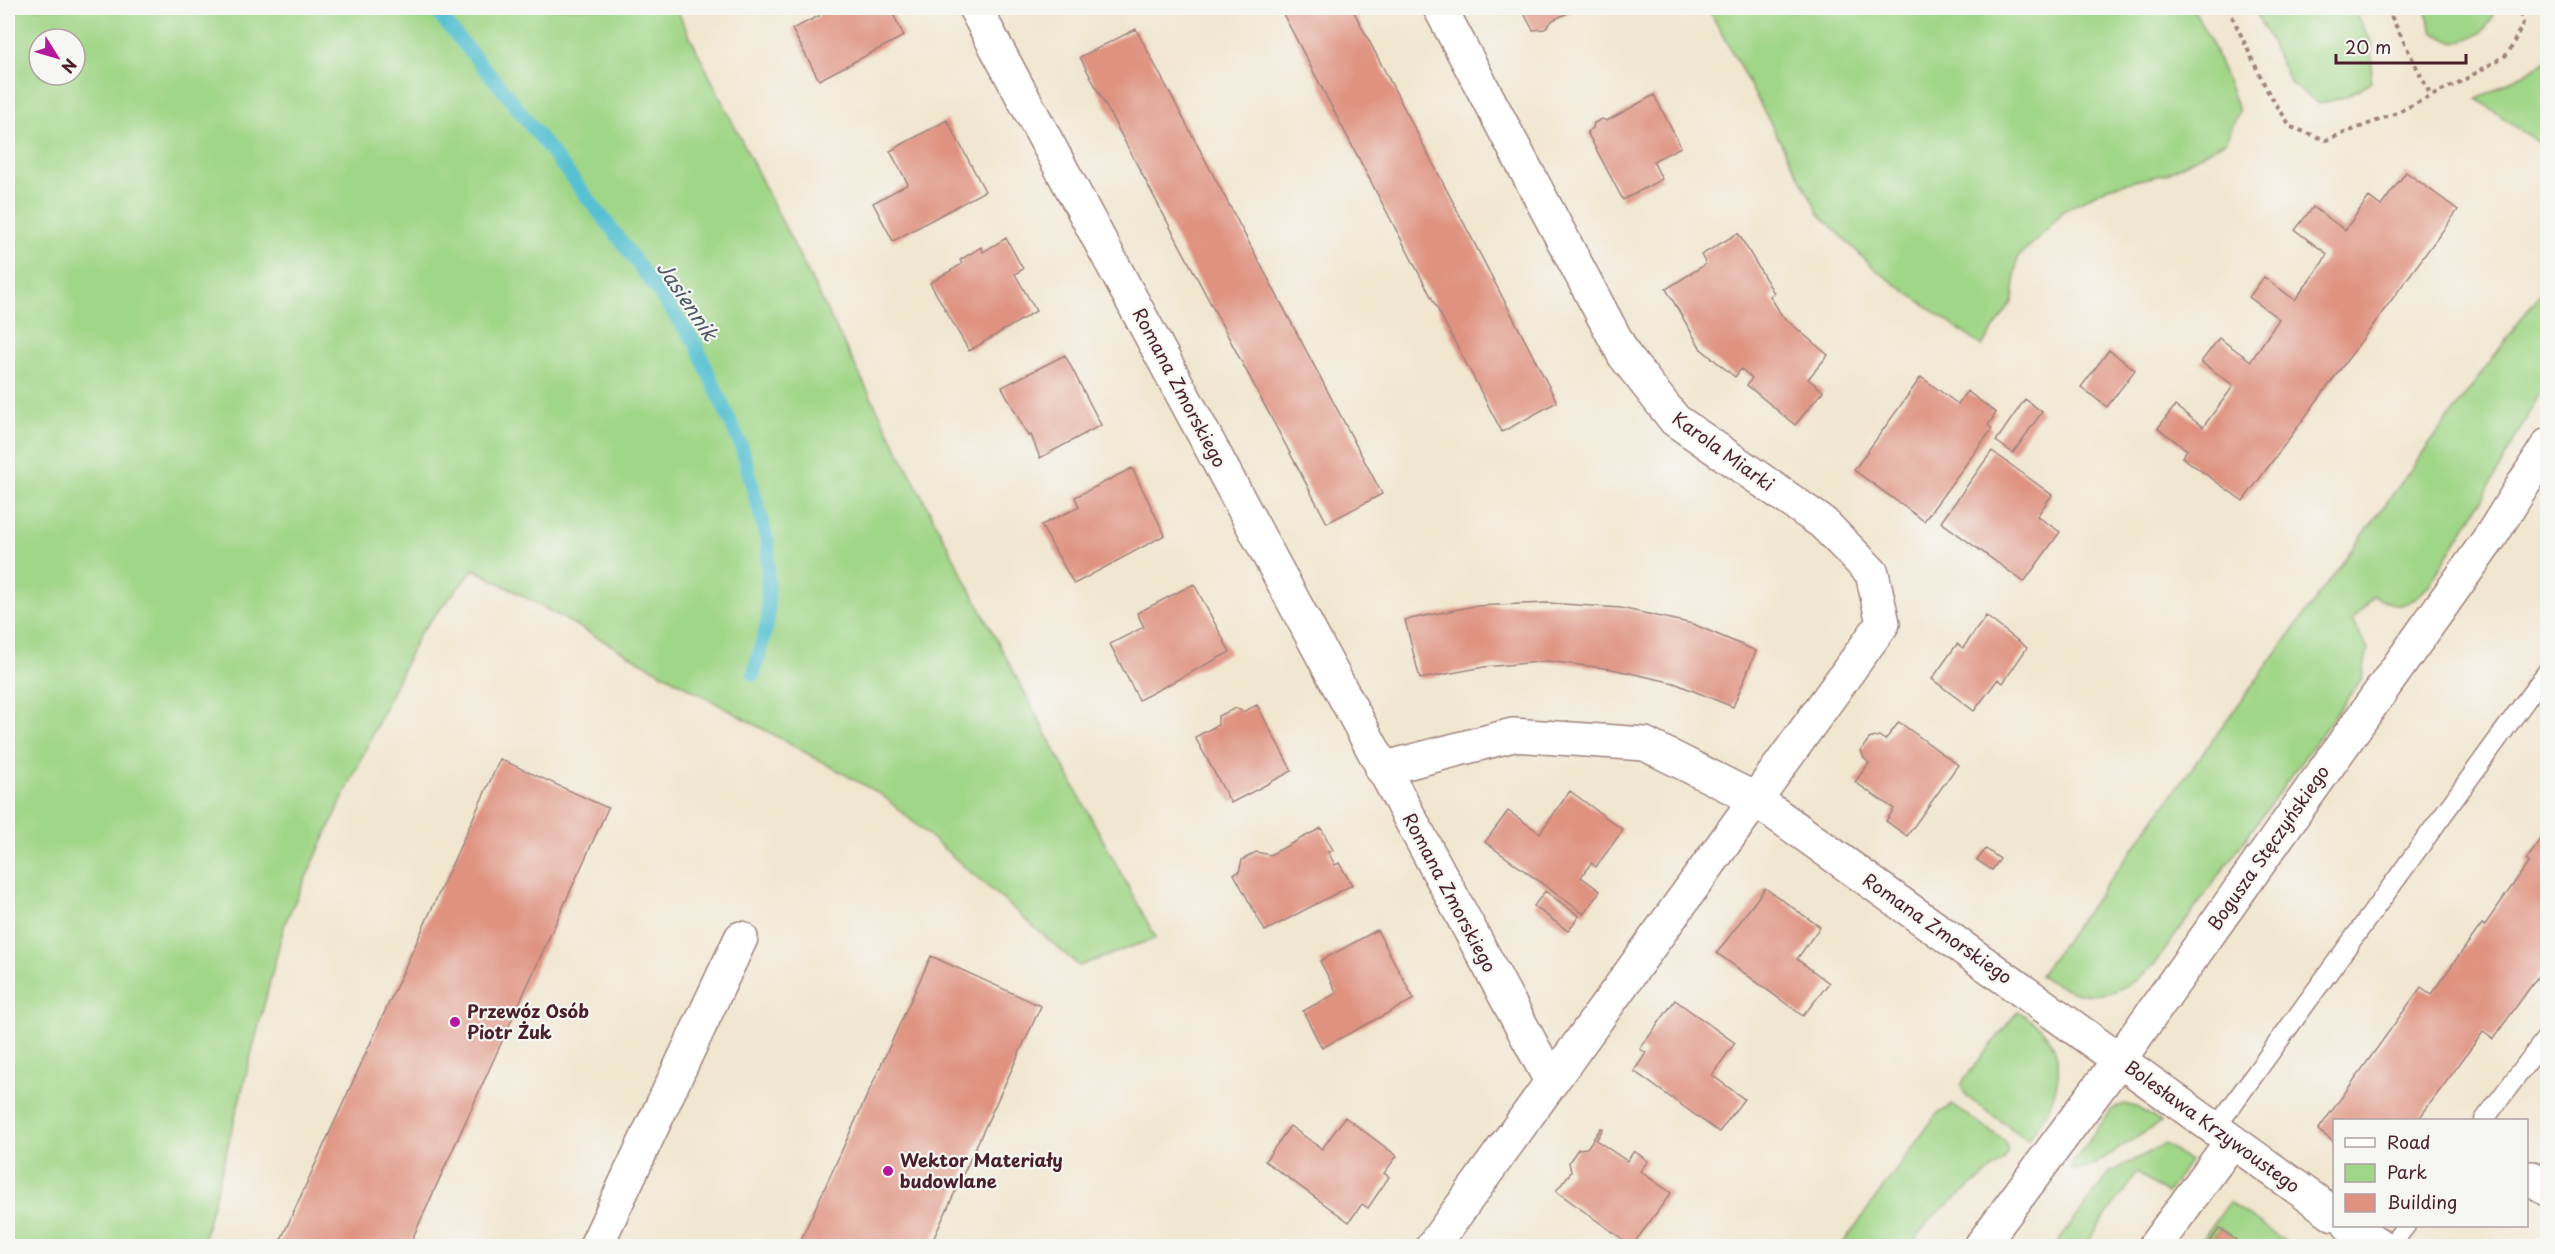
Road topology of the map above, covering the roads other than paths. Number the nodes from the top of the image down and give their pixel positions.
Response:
1 (975, 8) edge
2 (1440, 8) edge
3 (2547, 445) edge
4 (2547, 670) edge
5 (1382, 769) junction
6 (1755, 799) junction
7 (741, 938) dead end
8 (2547, 1035) edge
9 (2118, 1060) junction
10 (1551, 1081) junction
11 (2485, 1119) edge
12 (2223, 1135) junction
13 (2333, 1213) edge
14 (2352, 1227) edge
15 (2405, 1227) edge
16 (596, 1246) edge
17 (1433, 1246) edge
18 (1981, 1246) edge
19 (2155, 1246) edge
20 (2380, 1246) edge
21 (2390, 1246) edge

1 - 5 street, Romana Zmorskiego
2 - 6 street, Karola Miarki
3 - 9 street, Bogusza Stęczyńskiego
4 - 12 lane
5 - 6 street, Romana Zmorskiego
5 - 10 street, Romana Zmorskiego
6 - 9 street, Romana Zmorskiego
6 - 10 street
7 - 16 street
8 - 11 lane
9 - 12 street, Bolesława Krzywoustego
9 - 18 street, Bogusza Stęczyńskiego
10 - 17 street
12 - 13 street, Bolesława Krzywoustego
12 - 19 street
14 - 20 street
15 - 21 lane

